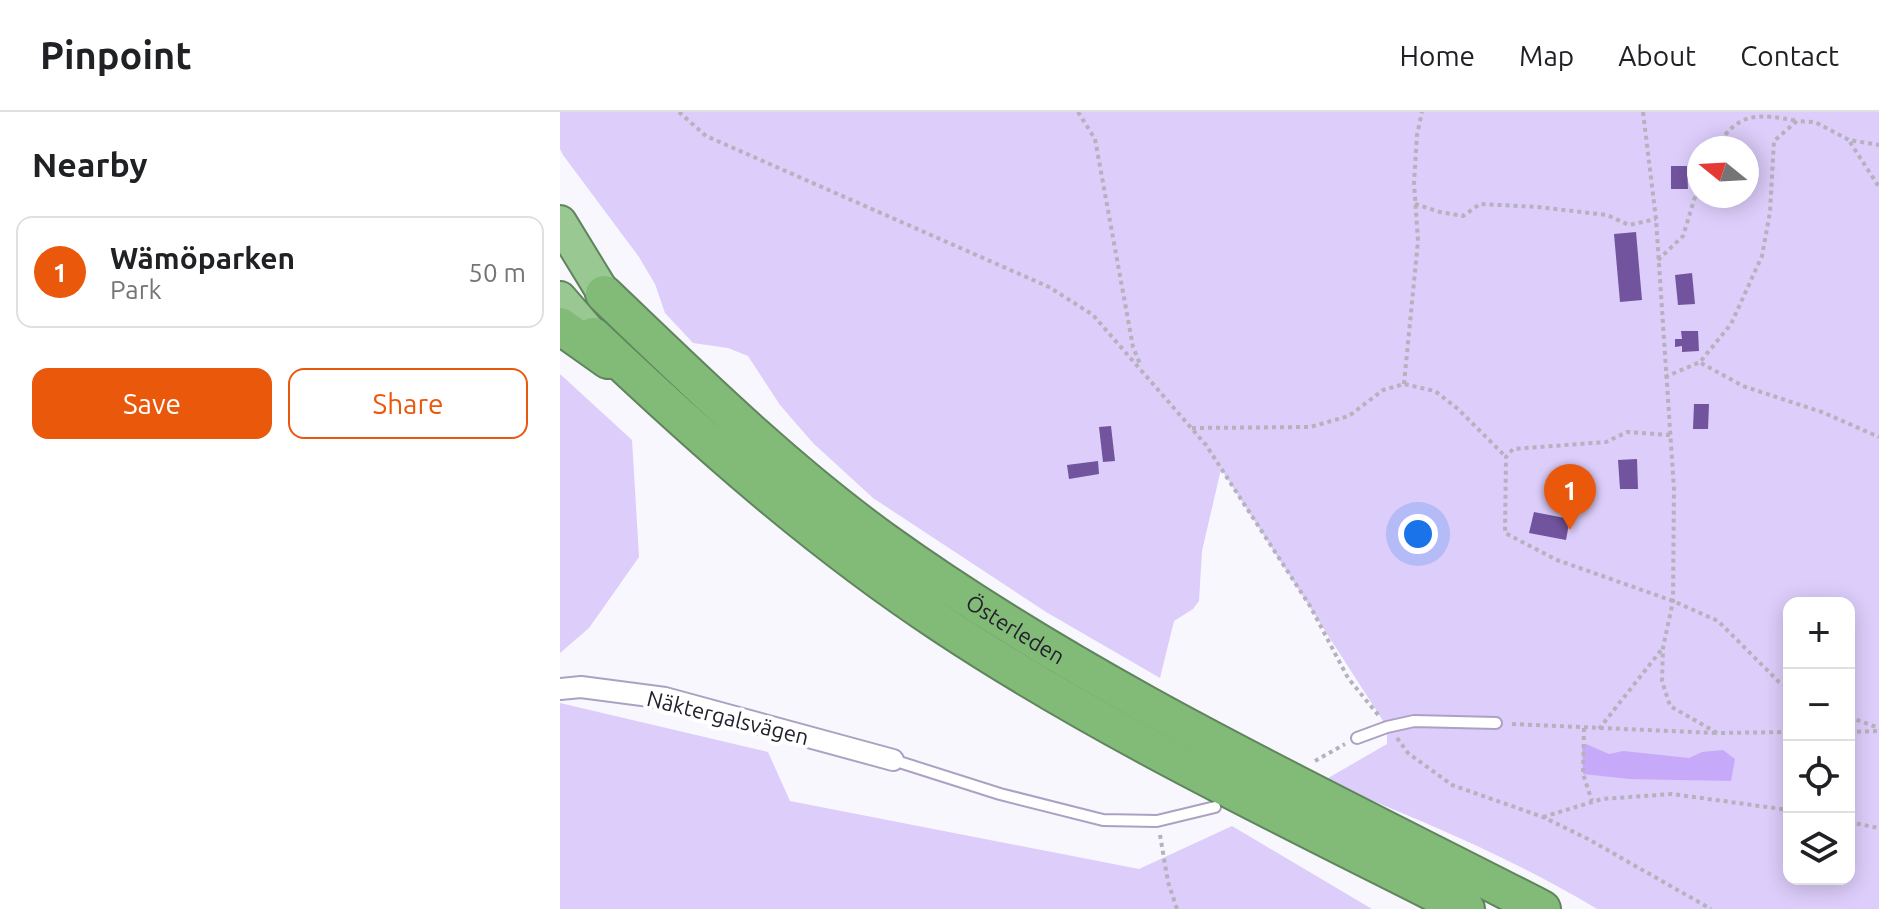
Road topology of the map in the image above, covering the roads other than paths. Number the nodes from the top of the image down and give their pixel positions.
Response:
1 (560, 222) edge
2 (560, 246) edge
3 (604, 294) junction
4 (560, 298) edge
5 (560, 306) edge
6 (576, 331) edge
7 (560, 689) edge
8 (1496, 723) road end
9 (1357, 738) road end
10 (893, 760) joint
11 (1215, 807) dead end
12 (1466, 909) edge
13 (1542, 909) edge

1 - 3 highway
2 - 3 highway, Österleden
3 - 13 highway, Österleden
4 - 6 highway
5 - 6 highway
6 - 12 highway, Österleden
7 - 10 street, Näktergalsvägen
8 - 9 lane
10 - 11 lane

